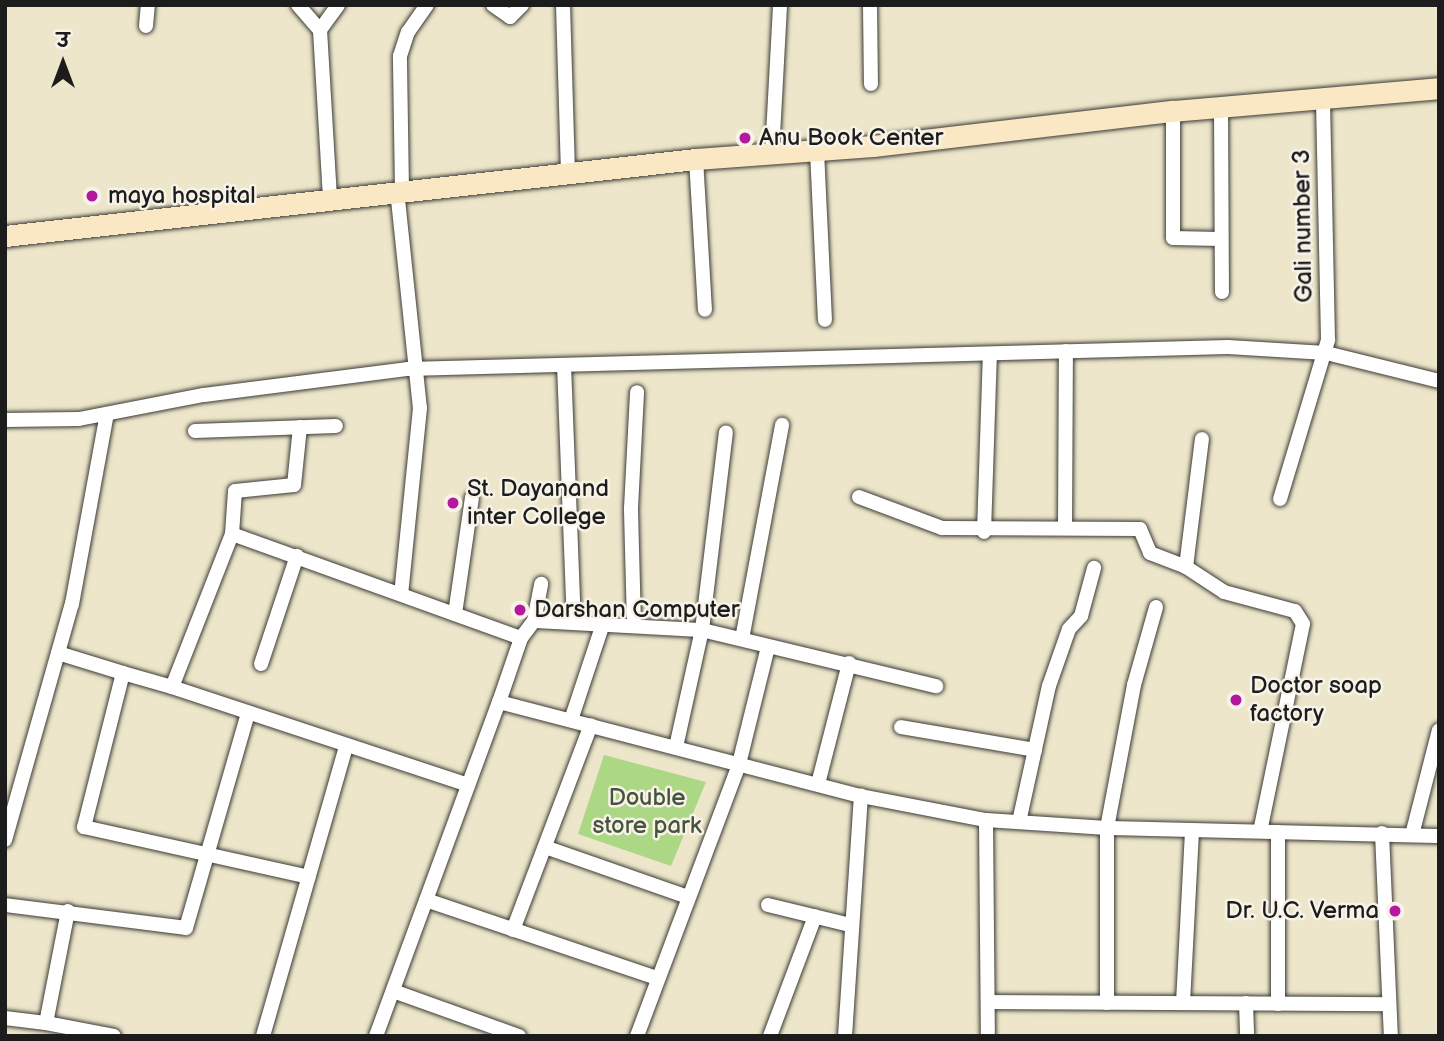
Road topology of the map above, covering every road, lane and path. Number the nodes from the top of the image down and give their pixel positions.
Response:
1 (148, 5) edge
2 (299, 5) edge
3 (338, 5) edge
4 (427, 5) edge
5 (493, 5) edge
6 (522, 5) edge
7 (563, 5) edge
8 (780, 5) edge
9 (870, 5) edge
10 (146, 26) dead end
11 (320, 30) junction
12 (871, 84) dead end
13 (1439, 88) edge
14 (1323, 98) junction
15 (1221, 107) junction
16 (1173, 111) junction
17 (817, 151) junction
18 (772, 154) junction
19 (696, 159) junction
20 (568, 173) junction
21 (399, 190) junction
22 (330, 197) junction
23 (5, 236) edge
24 (1220, 239) junction
25 (1222, 292) dead end
26 (705, 310) dead end
27 (825, 320) dead end
28 (1066, 351) junction
29 (990, 354) junction
30 (1324, 362) junction
31 (564, 365) junction
32 (414, 369) junction
33 (1439, 381) edge
34 (637, 392) dead end
35 (107, 414) junction
36 (5, 420) edge
37 (782, 425) dead end
38 (336, 426) dead end
39 (300, 427) junction
40 (195, 431) dead end
41 (726, 432) dead end
42 (1202, 439) dead end
43 (859, 497) dead end
44 (472, 498) dead end
45 (1280, 499) dead end
46 (1065, 528) junction
47 (984, 532) junction
48 (232, 534) junction
49 (298, 556) junction
50 (1186, 567) junction
51 (1094, 568) dead end
52 (541, 584) dead end
53 (401, 594) junction
54 (1156, 607) dead end
55 (455, 614) junction
56 (534, 621) junction
57 (574, 622) junction
58 (603, 624) junction
59 (634, 625) junction
60 (702, 630) junction
61 (521, 638) junction
62 (742, 639) junction
63 (768, 647) junction
64 (58, 653) junction
65 (849, 663) junction
66 (261, 664) dead end
67 (123, 673) junction
68 (936, 686) dead end
69 (172, 687) junction
70 (499, 702) junction
71 (248, 713) junction
72 (571, 720) junction
73 (591, 725) junction
74 (901, 727) dead end
75 (1439, 730) edge
76 (346, 746) junction
77 (676, 747) junction
78 (1035, 750) junction
79 (739, 764) junction
80 (818, 784) junction
81 (468, 785) junction
82 (861, 796) junction
83 (986, 820) junction
84 (1018, 822) junction
85 (1107, 828) junction
86 (1192, 830) junction
87 (1260, 831) junction
88 (1278, 832) junction
89 (1382, 833) junction
90 (1412, 835) junction
91 (1439, 836) edge
92 (5, 840) edge
93 (545, 847) junction
94 (208, 858) junction
95 (309, 877) junction
96 (688, 897) junction
97 (426, 900) junction
98 (5, 905) edge
99 (768, 905) dead end
100 (68, 911) junction
101 (816, 916) junction
102 (850, 925) junction
103 (513, 929) junction
104 (657, 978) junction
105 (393, 991) junction
106 (988, 1002) junction
107 (1107, 1003) junction
108 (1183, 1003) junction
109 (1246, 1003) junction
110 (1278, 1004) junction
111 (1389, 1004) junction
112 (5, 1017) edge
113 (46, 1023) junction
114 (114, 1036) edge
115 (263, 1036) edge
116 (376, 1036) edge
117 (519, 1036) edge
118 (637, 1036) edge
119 (770, 1036) edge
120 (845, 1036) edge
121 (988, 1036) edge
122 (1247, 1036) edge
123 (1391, 1036) edge

1 - 10 street
2 - 11 street
3 - 11 street
4 - 21 street
5 - 6 street
7 - 20 street
8 - 18 street
9 - 12 street
11 - 22 street
13 - 14 main road
14 - 15 main road
14 - 30 street, Gali number 3
15 - 16 main road
15 - 24 street
16 - 17 main road
16 - 24 street
17 - 18 main road
17 - 27 street
18 - 19 main road
19 - 20 main road
19 - 26 street
20 - 21 main road
21 - 22 main road
21 - 32 street
22 - 23 main road
24 - 25 street
28 - 29 street
28 - 30 street
28 - 46 street
29 - 31 street
29 - 47 street
30 - 33 street
30 - 45 street, Gali number 3
31 - 32 street
31 - 57 street
32 - 35 street
32 - 53 street
34 - 59 street
35 - 36 street
35 - 64 street
37 - 62 street
38 - 39 street
39 - 40 street
39 - 48 street
41 - 60 street
42 - 50 street
43 - 47 street
44 - 55 street
46 - 47 street
46 - 50 street
48 - 49 street
48 - 69 street
49 - 53 street
49 - 66 street
50 - 87 street
51 - 78 street
52 - 56 street
53 - 55 street
54 - 85 street
55 - 61 street
56 - 57 street
56 - 61 street
57 - 58 street
58 - 59 street
58 - 72 street
59 - 60 street
60 - 62 street
60 - 77 street
61 - 70 street
62 - 63 street
63 - 65 street
63 - 79 street
64 - 67 street
64 - 92 street
65 - 68 street
65 - 80 street
67 - 69 street
67 - 94 street
69 - 71 street
70 - 72 street
70 - 81 street
71 - 76 street
71 - 94 street
72 - 73 street
73 - 77 street
73 - 93 street
74 - 78 street
75 - 90 street
76 - 81 street
76 - 95 street
77 - 79 street
78 - 84 street
79 - 80 street
79 - 96 street
80 - 82 street
81 - 97 street
82 - 83 street
82 - 102 street
83 - 84 street
83 - 106 street
84 - 85 street
85 - 86 street
85 - 107 street
86 - 87 street
86 - 108 street
87 - 88 street
88 - 89 street
88 - 110 street
89 - 90 street
89 - 111 street
90 - 91 street
93 - 96 street
93 - 103 street
94 - 95 street
94 - 100 street
95 - 115 street
96 - 104 street
97 - 103 street
97 - 105 street
98 - 100 street
99 - 101 street
100 - 113 street
101 - 102 street
101 - 119 street
102 - 120 street
103 - 104 street
104 - 118 street
105 - 116 street
105 - 117 street
106 - 107 street
106 - 121 street
107 - 108 street
108 - 109 street
109 - 110 street
109 - 122 street
110 - 111 street
111 - 123 street
112 - 113 street
113 - 114 street

